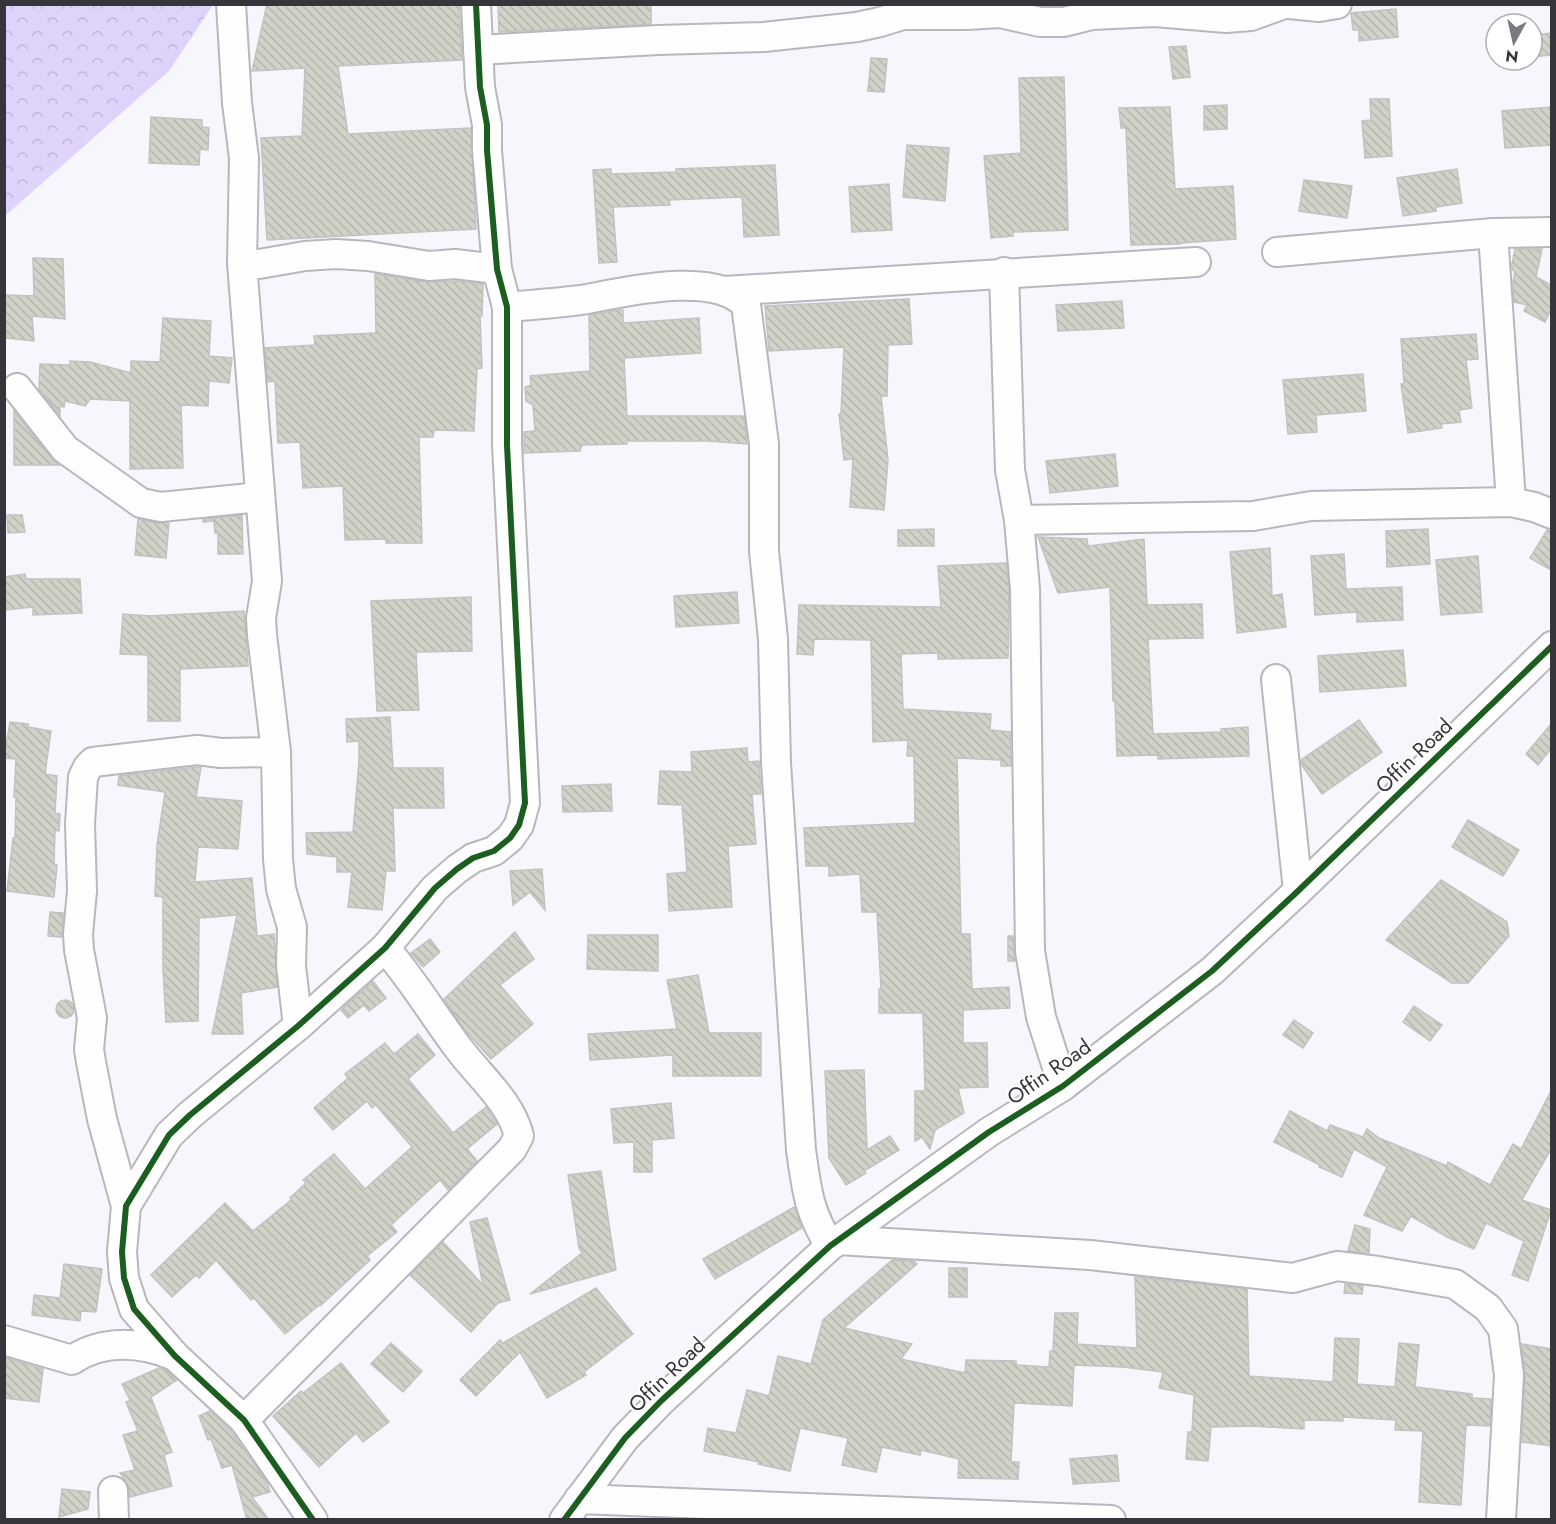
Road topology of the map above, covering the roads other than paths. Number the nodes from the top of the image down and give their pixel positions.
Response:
1 (231, 4) edge
2 (476, 4) edge
3 (1284, 4) edge
4 (1289, 4) edge
5 (1337, 4) edge
6 (1093, 10) edge
7 (478, 50) junction
8 (1551, 232) edge
9 (1493, 233) junction
10 (1278, 252) dead end
11 (1196, 262) dead end
12 (242, 263) junction
13 (497, 268) junction
14 (1004, 272) junction
15 (724, 291) junction
16 (507, 307) junction
17 (17, 388) dead end
18 (260, 497) junction
19 (1511, 502) junction
20 (1551, 514) edge
21 (1019, 520) junction
22 (1551, 646) edge
23 (1276, 679) dead end
24 (276, 752) junction
25 (1298, 891) junction
26 (385, 948) junction
27 (298, 1026) junction
28 (1063, 1086) junction
29 (126, 1206) junction
30 (834, 1243) junction
31 (4, 1340) edge
32 (175, 1356) junction
33 (244, 1420) junction
34 (113, 1491) dead end
35 (572, 1509) edge
36 (114, 1520) edge
37 (313, 1520) edge
38 (1112, 1520) edge
39 (1501, 1520) edge

1 - 12 street
2 - 7 street
3 - 6 street
4 - 5 street
6 - 7 street
7 - 13 street
8 - 9 street
9 - 10 street
9 - 19 street
11 - 14 street
12 - 13 street
12 - 18 street
13 - 16 street
14 - 15 street
14 - 21 street
15 - 16 street
15 - 30 street
16 - 26 street
17 - 18 street
18 - 24 street
19 - 20 street
19 - 21 street
21 - 28 street
22 - 25 street, Offin Road
23 - 25 street
24 - 27 street
24 - 29 street
25 - 28 street, Offin Road
26 - 27 street
26 - 33 street
27 - 29 street
28 - 30 street, Offin Road
29 - 32 street
30 - 35 street, Offin Road
30 - 39 street
31 - 32 street
32 - 33 street
33 - 37 street
34 - 36 street
35 - 38 street

